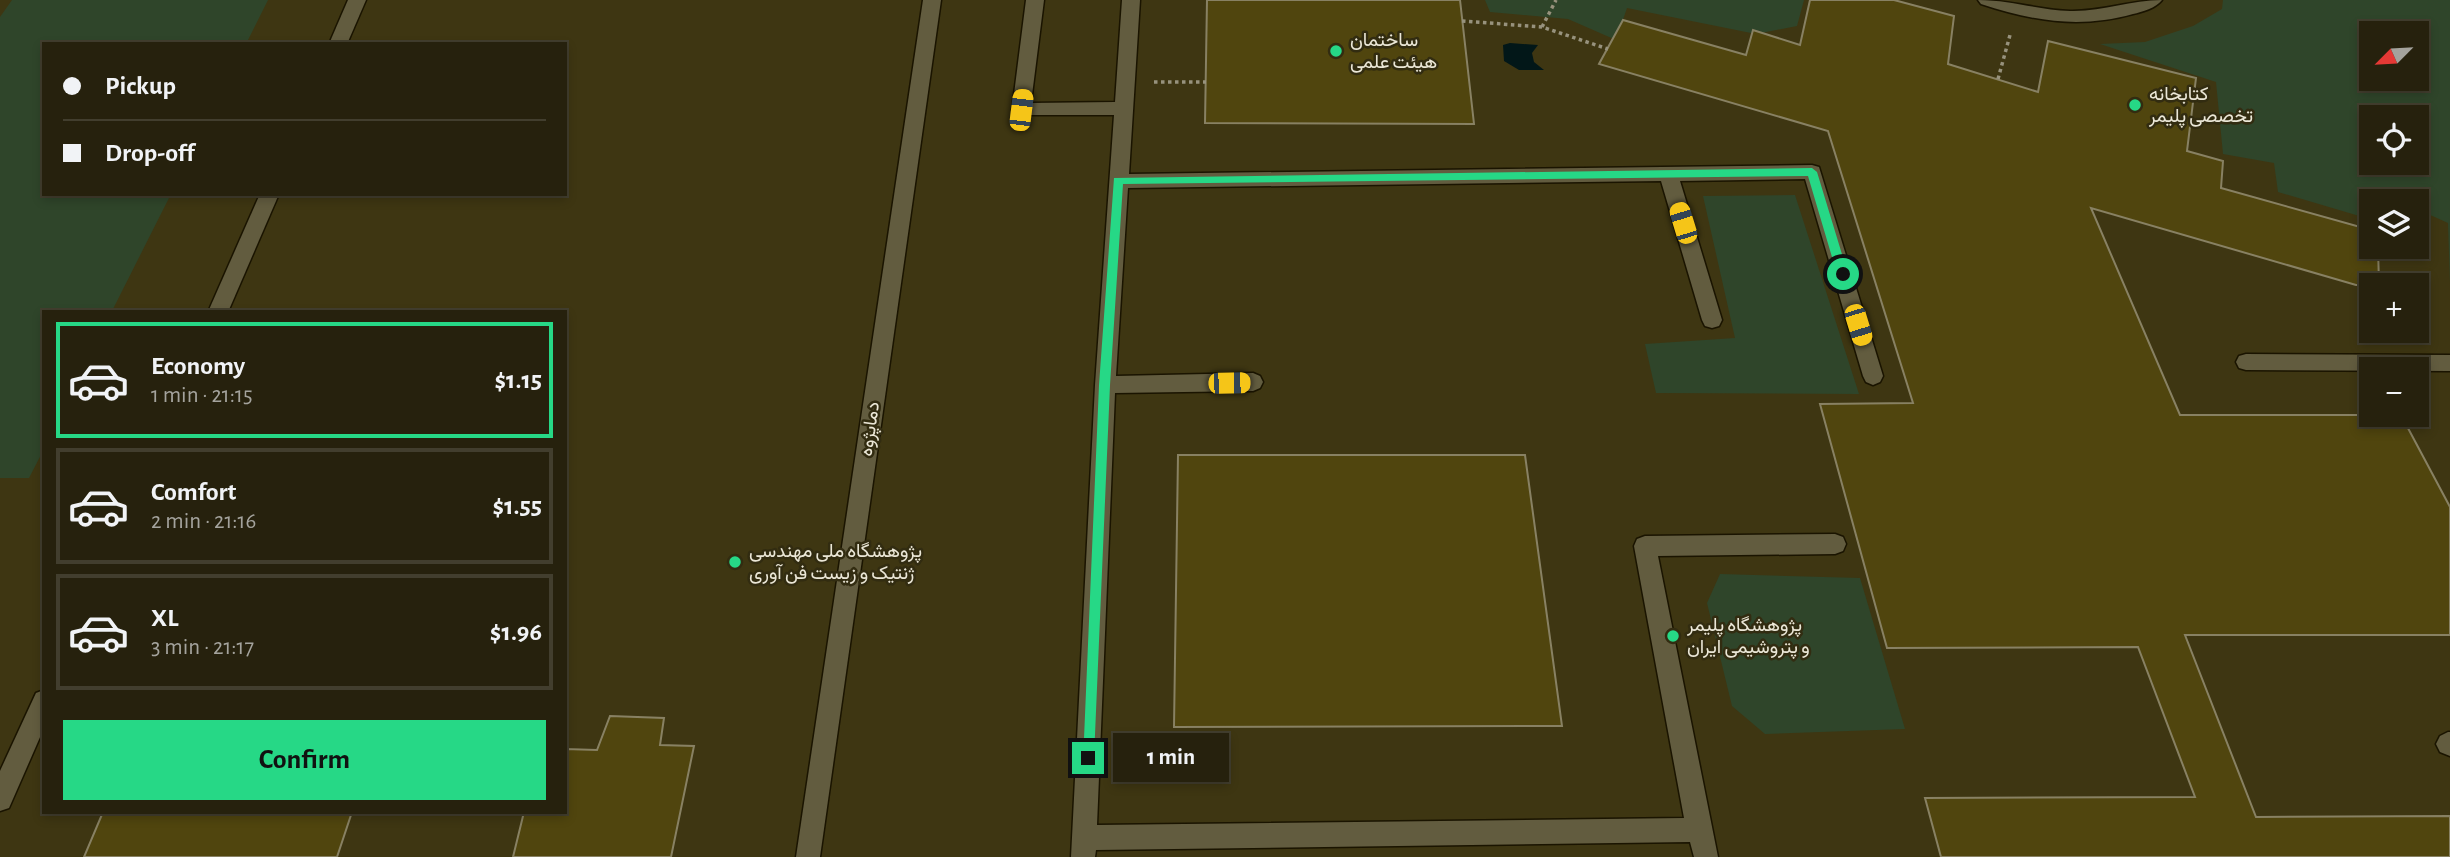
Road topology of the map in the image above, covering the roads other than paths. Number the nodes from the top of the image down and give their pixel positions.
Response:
1 (357, 0) edge
2 (932, 0) edge
3 (1035, 0) edge
4 (1131, 0) edge
5 (1987, 0) edge
6 (2153, 0) edge
7 (339, 42) edge
8 (1124, 108) junction
9 (1669, 175) junction
10 (1118, 181) junction
11 (269, 196) edge
12 (219, 310) edge
13 (1712, 320) dead end
14 (2246, 362) dead end
15 (2450, 363) edge
16 (1873, 376) dead end
17 (1254, 382) dead end
18 (1105, 385) junction
19 (1835, 544) dead end
20 (42, 705) edge
21 (0, 799) edge
22 (1699, 830) junction
23 (1084, 847) edge
24 (808, 857) edge
25 (1706, 857) edge

1 - 7 street
2 - 24 street, دماپژوه
3 - 8 street
4 - 8 street
5 - 6 street
8 - 10 street
9 - 10 street
9 - 13 street
9 - 16 street
10 - 18 street
11 - 12 street
14 - 15 street
17 - 18 street
18 - 23 street
19 - 22 street
20 - 21 street
22 - 23 street
22 - 25 street

